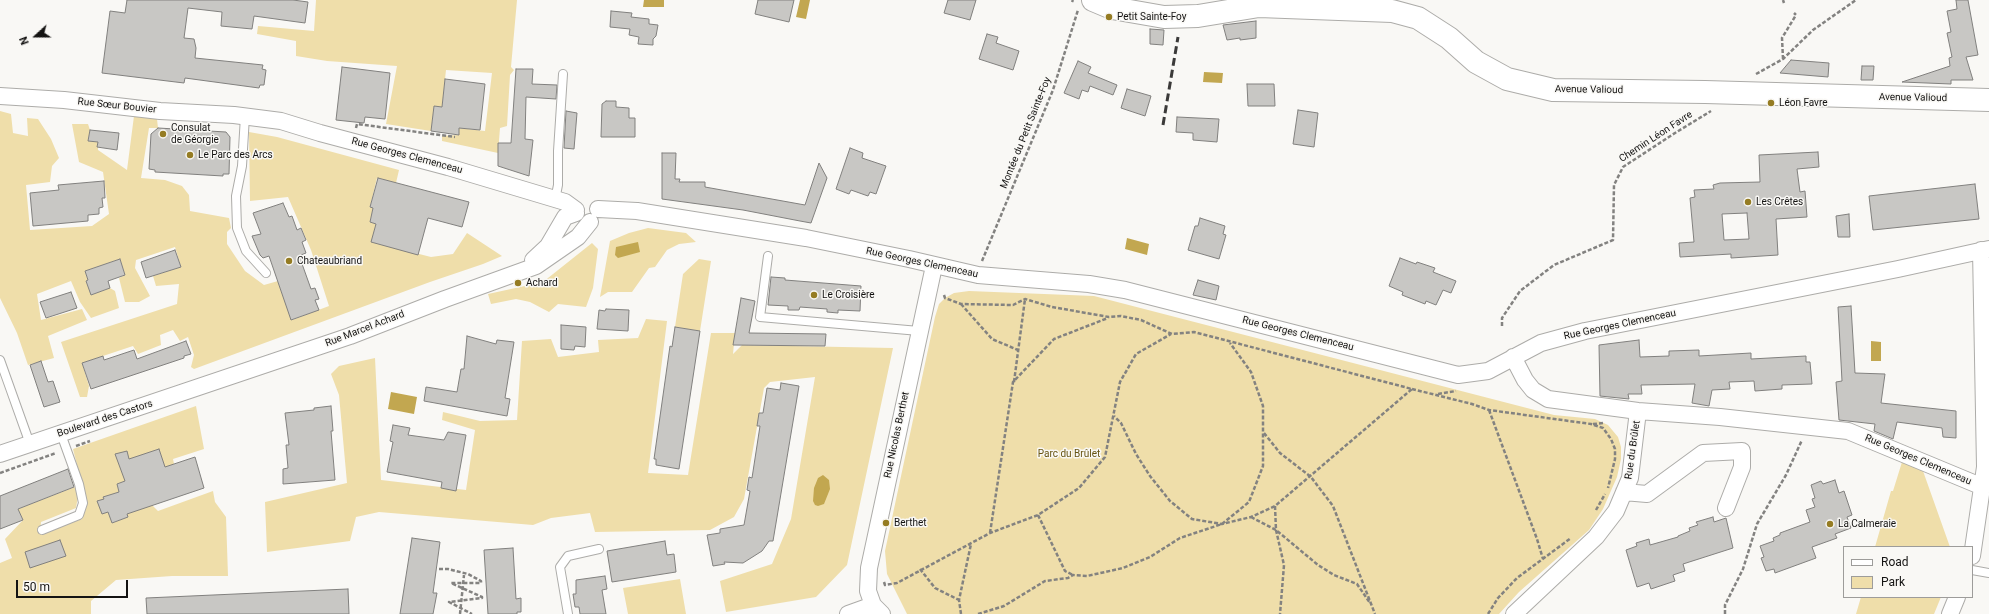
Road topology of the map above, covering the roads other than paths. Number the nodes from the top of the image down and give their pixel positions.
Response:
1 (1086, 4) edge
2 (563, 74) dead end
3 (0, 96) edge
4 (1989, 100) edge
5 (239, 116) junction
6 (555, 200) junction
7 (576, 211) junction
8 (594, 215) junction
9 (1985, 249) edge
10 (768, 256) dead end
11 (934, 266) junction
12 (518, 272) junction
13 (266, 273) dead end
14 (919, 331) junction
15 (1513, 357) junction
16 (0, 360) edge
17 (211, 384) joint
18 (1638, 411) junction
19 (61, 434) junction
20 (30, 444) junction
21 (0, 454) edge
22 (1983, 487) junction
23 (1624, 492) junction
24 (1726, 508) dead end
25 (42, 530) dead end
26 (600, 549) dead end
27 (1973, 550) edge
28 (1973, 570) edge
29 (1989, 573) edge
30 (1957, 598) edge
31 (878, 610) edge
32 (568, 614) edge
33 (848, 614) edge
34 (1514, 614) edge
35 (1950, 614) edge

1 - 4 main road, Avenue Valioud
2 - 6 lane
3 - 5 street, Rue Sœur Bouvier
5 - 6 street, Rue Georges Clemenceau
5 - 13 lane
6 - 7 street, Rue Georges Clemenceau
7 - 8 street, Rue Georges Clemenceau
7 - 12 street, Rue Marcel Achard
8 - 11 street, Rue Georges Clemenceau
8 - 12 street, Rue Marcel Achard
9 - 15 street, Rue Georges Clemenceau
9 - 22 street
10 - 14 lane
11 - 14 street, Rue Nicolas Berthet
11 - 15 street, Rue Georges Clemenceau
12 - 17 street, Rue Marcel Achard
14 - 31 street, Rue Nicolas Berthet
15 - 18 street, Rue du Brûlet
16 - 20 lane
17 - 19 street, Boulevard des Castors
18 - 22 street, Rue Georges Clemenceau
18 - 23 street, Rue du Brûlet
19 - 20 street, Boulevard des Castors
19 - 25 lane
20 - 21 street, Boulevard des Castors
22 - 27 street
23 - 24 street
23 - 34 street, Rue du Brûlet
26 - 32 lane
28 - 29 lane
30 - 35 street
31 - 33 street

